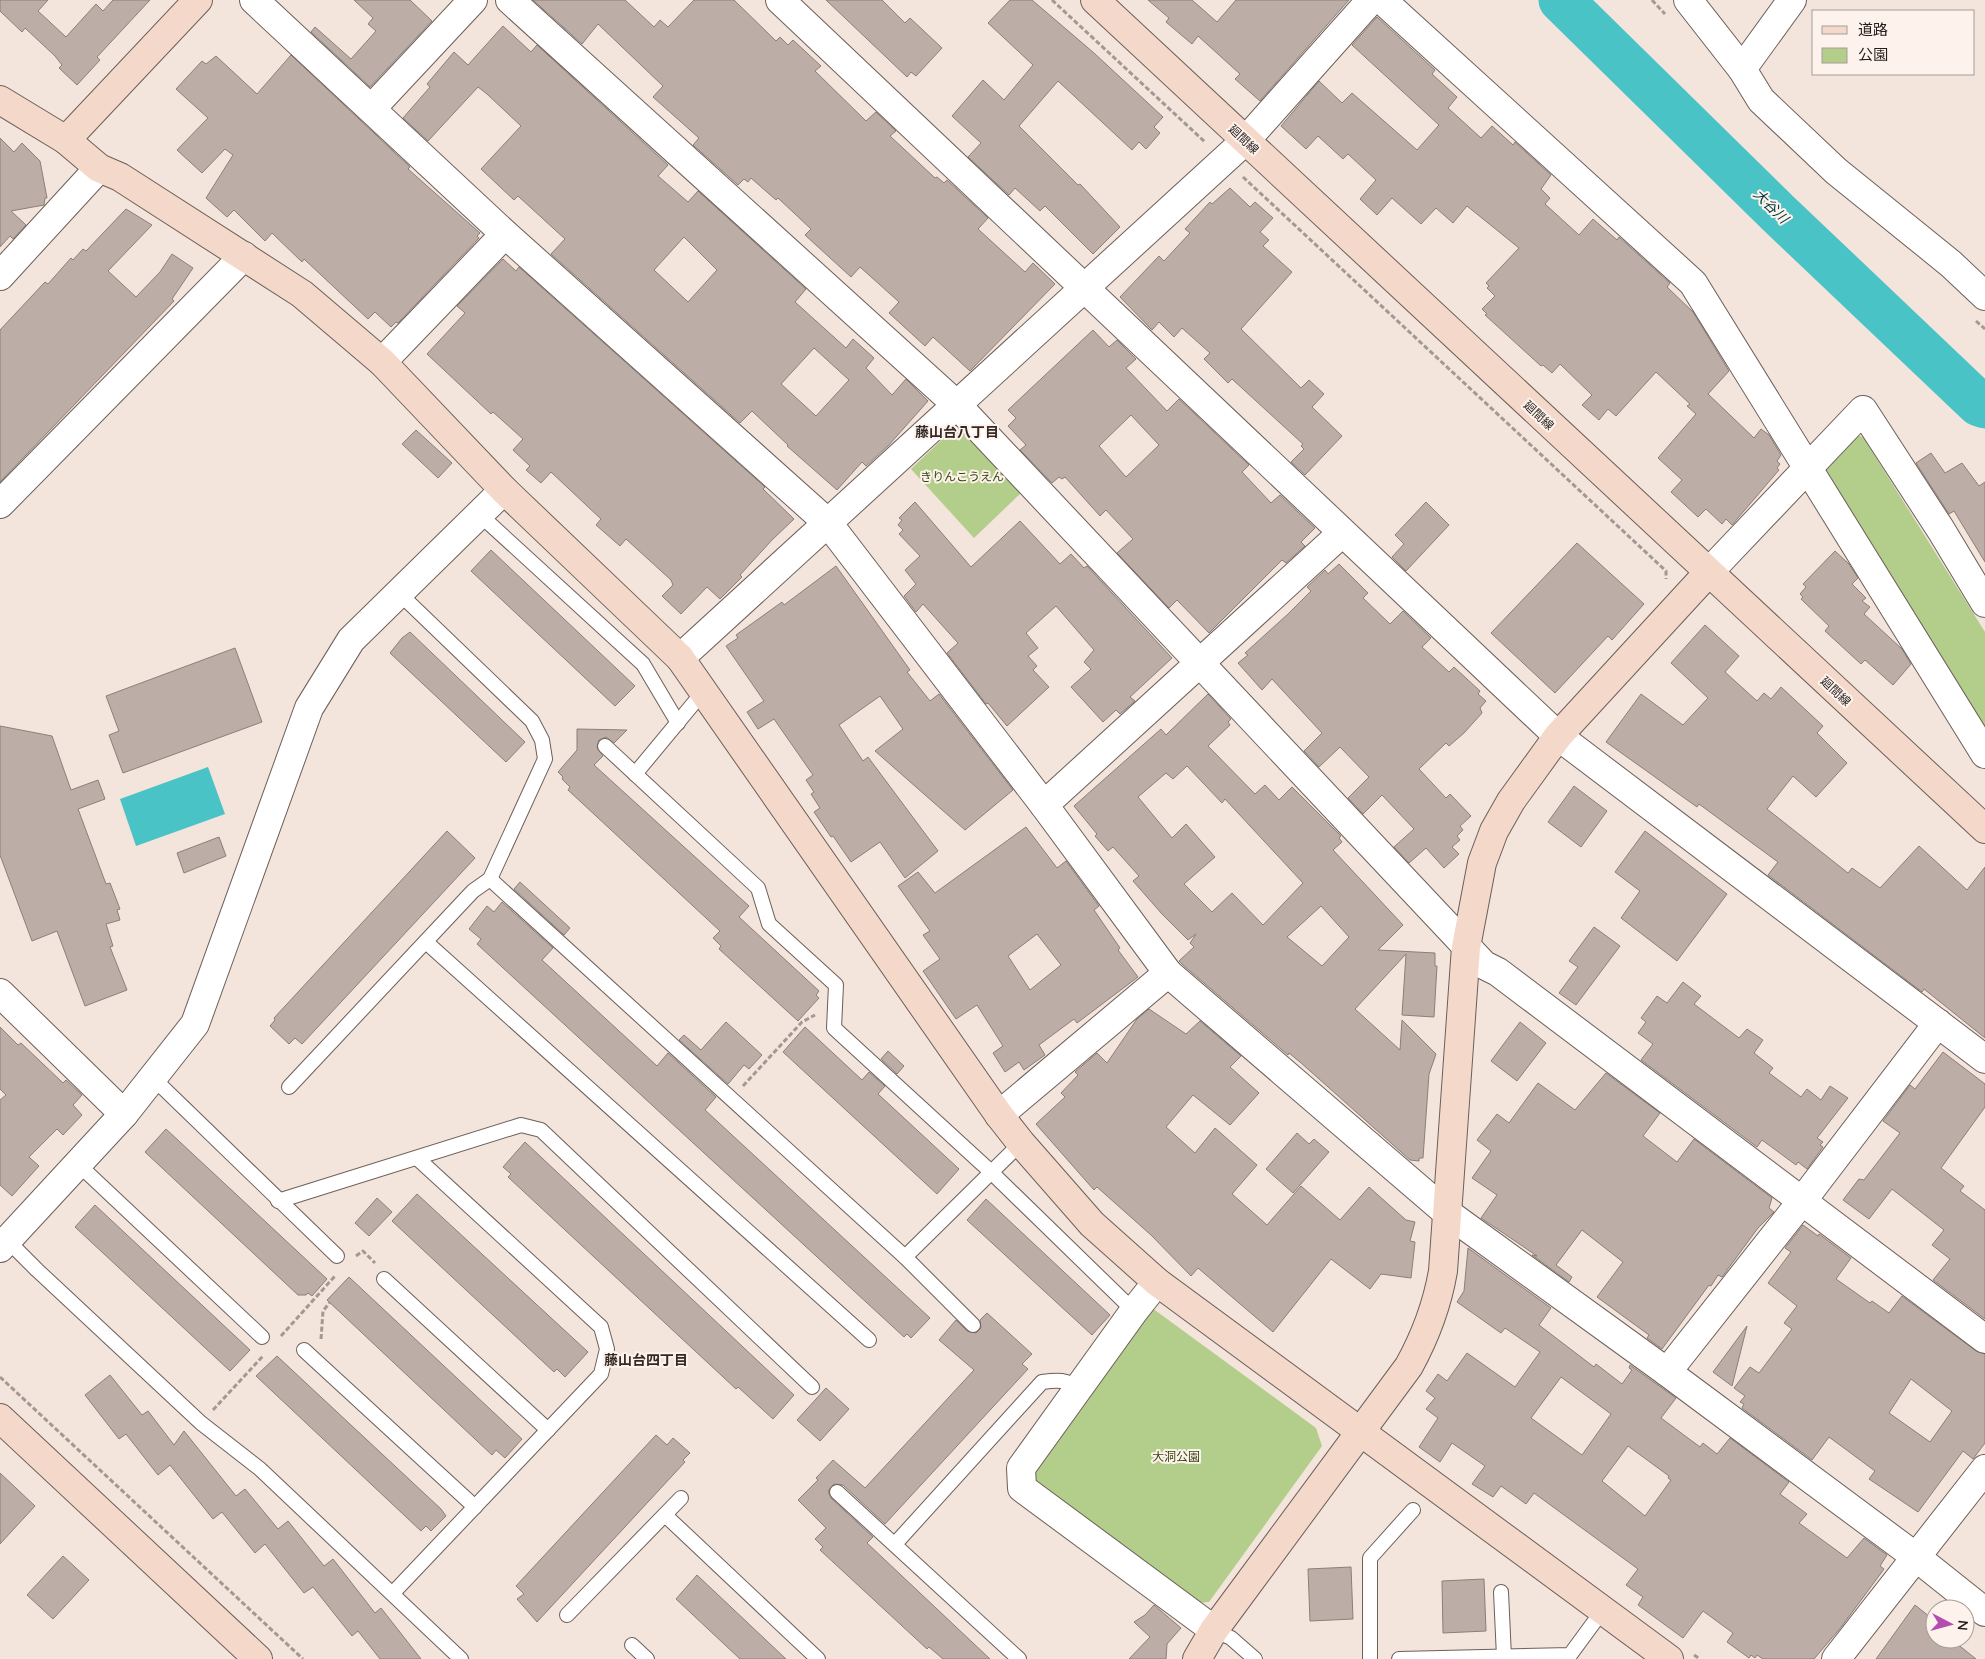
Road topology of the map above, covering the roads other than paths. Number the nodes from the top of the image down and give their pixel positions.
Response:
1 (198, 0) edge
2 (254, 0) edge
3 (474, 0) edge
4 (510, 0) edge
5 (780, 0) edge
6 (1094, 0) edge
7 (1371, 0) edge
8 (1382, 0) edge
9 (1688, 0) edge
10 (1792, 0) edge
11 (1742, 68) junction
12 (0, 100) edge
13 (372, 108) junction
14 (66, 140) junction
15 (1246, 140) junction
16 (99, 168) junction
17 (505, 234) junction
18 (244, 256) junction
19 (0, 276) edge
20 (1085, 288) junction
21 (1985, 296) edge
22 (382, 362) junction
23 (957, 405) junction
24 (1807, 467) junction
25 (504, 490) junction
26 (0, 504) edge
27 (480, 514) junction
28 (828, 523) junction
29 (1342, 533) junction
30 (1708, 573) junction
31 (399, 592) junction
32 (1985, 603) edge
33 (680, 658) junction
34 (1199, 662) junction
35 (703, 692) junction
36 (678, 722) junction
37 (1558, 736) junction
38 (605, 746) dead end
39 (1985, 754) edge
40 (634, 774) junction
41 (1044, 805) junction
42 (1985, 828) edge
43 (490, 879) junction
44 (426, 942) junction
45 (1466, 947) junction
46 (1168, 973) junction
47 (0, 994) edge
48 (1938, 1023) junction
49 (1985, 1059) edge
50 (153, 1078) junction
51 (289, 1087) dead end
52 (124, 1114) junction
53 (999, 1115) junction
54 (1021, 1143) junction
55 (417, 1158) junction
56 (78, 1164) junction
57 (990, 1171) junction
58 (278, 1201) junction
59 (1802, 1201) junction
60 (1446, 1212) junction
61 (2, 1240) edge
62 (905, 1257) junction
63 (343, 1259) road end
64 (384, 1279) road end
65 (1157, 1282) junction
66 (1134, 1310) junction
67 (973, 1325) dead end
68 (262, 1336) dead end
69 (1985, 1339) edge
70 (869, 1340) dead end
71 (306, 1352) road end
72 (1667, 1372) junction
73 (812, 1387) dead end
74 (1079, 1389) junction
75 (0, 1418) edge
76 (548, 1430) junction
77 (1361, 1432) junction
78 (1985, 1469) edge
79 (837, 1492) dead end
80 (681, 1498) dead end
81 (475, 1507) junction
82 (1413, 1510) dead end
83 (664, 1515) junction
84 (895, 1544) junction
85 (1916, 1557) junction
86 (1501, 1592) dead end
87 (392, 1593) junction
88 (1602, 1610) junction
89 (1985, 1612) edge
90 (567, 1615) dead end
91 (1214, 1630) junction
92 (632, 1645) dead end
93 (1504, 1657) junction
94 (258, 1659) edge
95 (461, 1659) edge
96 (647, 1659) edge
97 (818, 1659) edge
98 (1019, 1659) edge
99 (1197, 1659) edge
100 (1255, 1659) edge
101 (1370, 1659) edge
102 (1399, 1659) edge
103 (1440, 1659) edge
104 (1669, 1659) edge
105 (1836, 1659) edge

1 - 14 street
2 - 13 street
3 - 13 street
4 - 23 street
5 - 20 street
6 - 15 street, 廻間線
7 - 15 street
8 - 24 street
9 - 11 street
10 - 11 street
11 - 21 street
12 - 14 street
13 - 17 street
14 - 16 street
15 - 20 street
15 - 30 street, 廻間線
16 - 18 street
16 - 19 street
17 - 22 street
17 - 28 street
18 - 22 street
18 - 26 street
20 - 23 street
20 - 29 street
22 - 25 street
23 - 28 street
23 - 34 street
24 - 30 street
24 - 32 street
24 - 39 street
25 - 27 street
25 - 33 street
27 - 31 street
27 - 36 lane
28 - 33 street
28 - 41 street
29 - 34 street
29 - 37 street
30 - 37 street
30 - 42 street, 廻間線
31 - 43 lane
31 - 50 street
33 - 35 street
34 - 41 street
34 - 45 street
35 - 36 lane
35 - 53 street
36 - 40 lane
37 - 45 street
37 - 48 street
38 - 40 lane
40 - 57 lane
41 - 46 street
43 - 44 lane
43 - 62 lane
44 - 51 lane
44 - 70 lane
45 - 59 street
45 - 60 street
46 - 53 street
46 - 60 street
47 - 52 street
48 - 49 street
48 - 59 street
50 - 52 street
50 - 58 lane
52 - 56 street
53 - 54 street
54 - 57 lane
54 - 65 street
55 - 58 lane
55 - 73 lane
55 - 76 lane
56 - 61 street
56 - 68 lane
57 - 62 lane
57 - 66 lane
58 - 63 lane
59 - 69 street
59 - 72 street
60 - 72 street
60 - 77 street
61 - 87 lane
62 - 67 lane
64 - 76 lane
65 - 66 street
65 - 77 street
66 - 74 street
71 - 81 lane
72 - 85 street
74 - 84 lane
74 - 91 street
75 - 94 street
76 - 81 lane
77 - 88 street
77 - 91 street
78 - 85 street
79 - 84 lane
80 - 83 lane
81 - 87 lane
82 - 101 lane
83 - 90 lane
83 - 97 lane
84 - 98 lane
85 - 89 street
85 - 105 street
86 - 93 lane
87 - 95 lane
88 - 93 lane
88 - 104 street
91 - 99 street
91 - 100 lane
92 - 96 lane
93 - 103 lane
102 - 103 lane

